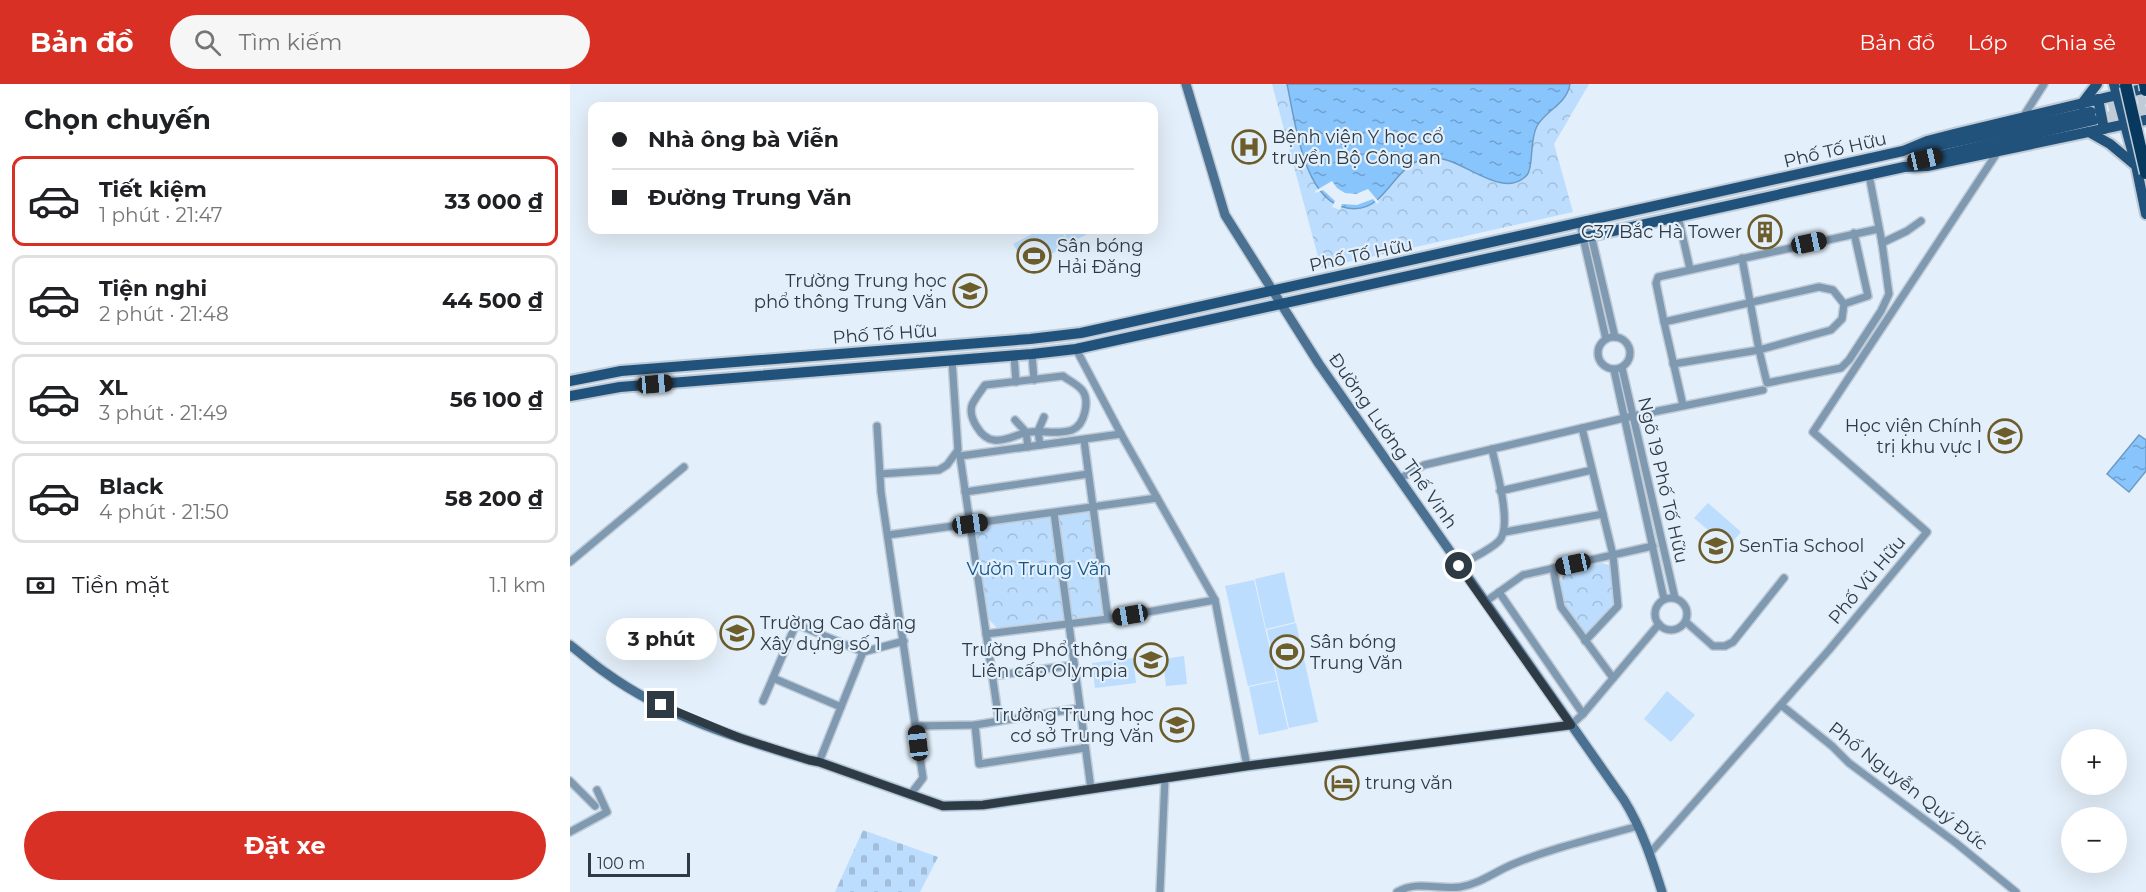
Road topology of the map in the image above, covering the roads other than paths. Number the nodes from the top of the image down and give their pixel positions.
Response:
1 (1186, 84) edge
2 (2044, 84) edge
3 (2097, 84) edge
4 (2145, 84) edge
5 (2119, 88) edge
6 (2146, 89) edge
7 (2098, 99) junction
8 (2081, 105) junction
9 (2022, 119) junction
10 (2146, 120) edge
11 (2124, 125) junction
12 (2104, 129) junction
13 (2088, 132) junction
14 (2000, 150) junction
15 (1903, 151) junction
16 (1904, 167) junction
17 (2141, 169) edge
18 (1869, 176) junction
19 (2146, 214) edge
20 (1678, 216) junction
21 (1921, 221) dead end
22 (1584, 223) junction
23 (1878, 228) junction
24 (1854, 234) junction
25 (1587, 236) junction
26 (1882, 243) junction
27 (1742, 258) junction
28 (1690, 269) junction
29 (1272, 290) junction
30 (1751, 301) junction
31 (1844, 304) junction
32 (1281, 305) junction
33 (1664, 322) junction
34 (1615, 337) junction
35 (1606, 339) junction
36 (948, 346) junction
37 (1076, 349) junction
38 (1759, 350) junction
39 (1032, 354) junction
40 (1014, 355) junction
41 (950, 360) junction
42 (1673, 364) junction
43 (670, 367) junction
44 (1618, 369) junction
45 (1034, 380) junction
46 (570, 381) edge
47 (672, 382) junction
48 (1017, 382) junction
49 (1763, 390) dead end
50 (570, 396) edge
51 (1683, 405) junction
52 (1633, 416) junction
53 (1044, 417) dead end
54 (1625, 418) junction
55 (1015, 420) dead end
56 (878, 426) dead end
57 (1582, 428) junction
58 (1038, 431) junction
59 (1026, 432) junction
60 (1121, 434) junction
61 (1084, 440) junction
62 (1040, 446) junction
63 (1028, 447) junction
64 (1492, 449) junction
65 (684, 467) dead end
66 (1592, 470) junction
67 (880, 474) junction
68 (1088, 474) junction
69 (1399, 479) junction
70 (1500, 491) junction
71 (965, 492) junction
72 (1157, 498) junction
73 (1092, 507) junction
74 (1054, 513) junction
75 (1603, 514) junction
76 (970, 524) junction
77 (1505, 532) junction
78 (888, 535) junction
79 (1653, 546) junction
80 (1613, 555) junction
81 (570, 562) edge
82 (1459, 566) junction
83 (1553, 568) junction
84 (1784, 578) dead end
85 (1499, 592) junction
86 (1675, 598) junction
87 (1664, 599) junction
88 (1215, 600) junction
89 (1485, 602) junction
90 (1108, 619) junction
91 (1686, 622) junction
92 (1068, 623) junction
93 (1659, 624) junction
94 (986, 634) junction
95 (904, 641) junction
96 (1586, 641) junction
97 (570, 645) edge
98 (863, 651) junction
99 (1074, 665) junction
100 (992, 676) junction
101 (773, 678) junction
102 (1613, 678) junction
103 (763, 701) dead end
104 (1781, 705) junction
105 (840, 707) junction
106 (1080, 708) junction
107 (1583, 714) junction
108 (999, 721) junction
109 (1571, 725) junction
110 (916, 726) junction
111 (975, 726) junction
112 (1085, 748) junction
113 (819, 762) junction
114 (1247, 766) junction
115 (1165, 778) junction
116 (570, 781) edge
117 (1091, 789) junction
118 (597, 790) dead end
119 (910, 795) junction
120 (595, 806) dead end
121 (1638, 826) junction
122 (570, 832) edge
123 (1650, 853) junction
124 (1476, 883) junction
125 (1400, 891) edge
126 (1160, 892) edge
127 (1478, 892) edge
128 (1662, 892) edge
129 (2016, 892) edge

1 - 29 street, Đường Lương Thế Vinh
2 - 9 street
3 - 8 main road
4 - 6 highway, bridge
5 - 6 main road, Phố Tố Hữu
5 - 7 main road, Phố Tố Hữu
5 - 11 main road
5 - 17 highway, bridge
7 - 8 main road, Phố Tố Hữu
7 - 12 main road
8 - 9 main road, Phố Tố Hữu
9 - 15 main road, Phố Tố Hữu
10 - 11 main road, Phố Tố Hữu
11 - 12 main road, Phố Tố Hữu
11 - 17 main road
12 - 13 main road, Phố Tố Hữu
13 - 14 main road, Phố Tố Hữu
13 - 17 main road
14 - 16 main road, Phố Tố Hữu
14 - 104 street, Phố Vũ Hữu
15 - 16 main road
15 - 22 main road, Phố Tố Hữu
16 - 18 main road, Phố Tố Hữu
17 - 19 main road
18 - 20 main road, Phố Tố Hữu
18 - 23 street
20 - 25 main road, Phố Tố Hữu
20 - 28 street
21 - 26 street
22 - 25 street
22 - 29 main road, Phố Tố Hữu
23 - 24 street
23 - 26 street
24 - 27 street
24 - 31 street
25 - 32 main road, Phố Tố Hữu
25 - 34 street
25 - 35 street
26 - 38 street
27 - 28 street
27 - 30 street
28 - 33 street
29 - 32 street, Đường Lương Thế Vinh
29 - 36 main road, Phố Tố Hữu
30 - 31 street
30 - 33 street
30 - 38 street
31 - 38 street
32 - 37 main road, Phố Tố Hữu
32 - 69 street, Đường Lương Thế Vinh
33 - 42 street
34 - 35 street
34 - 44 street
35 - 44 street
36 - 41 main road
36 - 43 main road, Phố Tố Hữu
37 - 39 main road, Phố Tố Hữu
37 - 60 street
38 - 42 street
39 - 40 main road, Phố Tố Hữu
39 - 45 street
40 - 41 main road, Phố Tố Hữu
40 - 48 street
41 - 47 main road, Phố Tố Hữu
41 - 67 street
42 - 51 street
43 - 46 main road, Phố Tố Hữu
43 - 47 main road
44 - 52 street, Ngõ 19 Phố Tố Hữu
44 - 54 street, Ngõ 19 Phố Tố Hữu
45 - 48 street
45 - 58 street
47 - 50 main road, Phố Tố Hữu
48 - 59 street
49 - 51 street
51 - 52 street
52 - 54 street
52 - 86 street, Ngõ 19 Phố Tố Hữu
53 - 58 street
54 - 57 street
54 - 79 street, Ngõ 19 Phố Tố Hữu
55 - 59 street
56 - 67 street
57 - 64 street
57 - 66 street
58 - 59 street
58 - 62 street
59 - 63 street
60 - 61 street
60 - 72 street
61 - 62 street
61 - 68 street
62 - 63 street
63 - 71 street
64 - 69 street
64 - 70 street
65 - 81 street
66 - 70 street
66 - 75 street
67 - 78 street
68 - 71 street
68 - 73 street
69 - 82 street, Đường Lương Thế Vinh
70 - 77 street
71 - 76 street
72 - 73 street
72 - 88 street
73 - 74 street
73 - 90 street
74 - 76 street
74 - 92 street
75 - 77 street
75 - 80 street
76 - 78 street
76 - 94 street
77 - 82 street
78 - 95 street
79 - 80 street
79 - 87 street, Ngõ 19 Phố Tố Hữu
80 - 83 street
80 - 96 street
82 - 89 street, Đường Lương Thế Vinh
83 - 85 street
83 - 96 street
84 - 91 street
85 - 89 street
85 - 107 street
86 - 87 street
86 - 91 street
87 - 93 street
88 - 90 street
88 - 114 street
89 - 109 street, Đường Lương Thế Vinh
90 - 92 street
91 - 93 street
92 - 94 street
92 - 99 street
93 - 102 street
94 - 100 street
95 - 98 street
95 - 110 street
96 - 102 street
97 - 113 street
98 - 101 street
98 - 105 street
99 - 100 street
99 - 106 street
100 - 108 street
101 - 103 street
101 - 105 street
102 - 107 street
104 - 123 street, Phố Vũ Hữu
104 - 129 street, Phố Nguyễn Quý Đức
105 - 113 street
106 - 108 street
106 - 112 street
107 - 109 street
108 - 111 street
109 - 114 street
109 - 121 street, Đường Lương Thế Vinh
110 - 111 street
110 - 119 street
111 - 112 street
112 - 117 street
113 - 119 street
114 - 115 street
115 - 117 street
115 - 126 street
116 - 120 street
117 - 119 street
118 - 122 street
121 - 123 street, Đường Lương Thế Vinh
121 - 124 street
123 - 128 street, Đường Lương Thế Vinh
124 - 125 street
124 - 127 street

